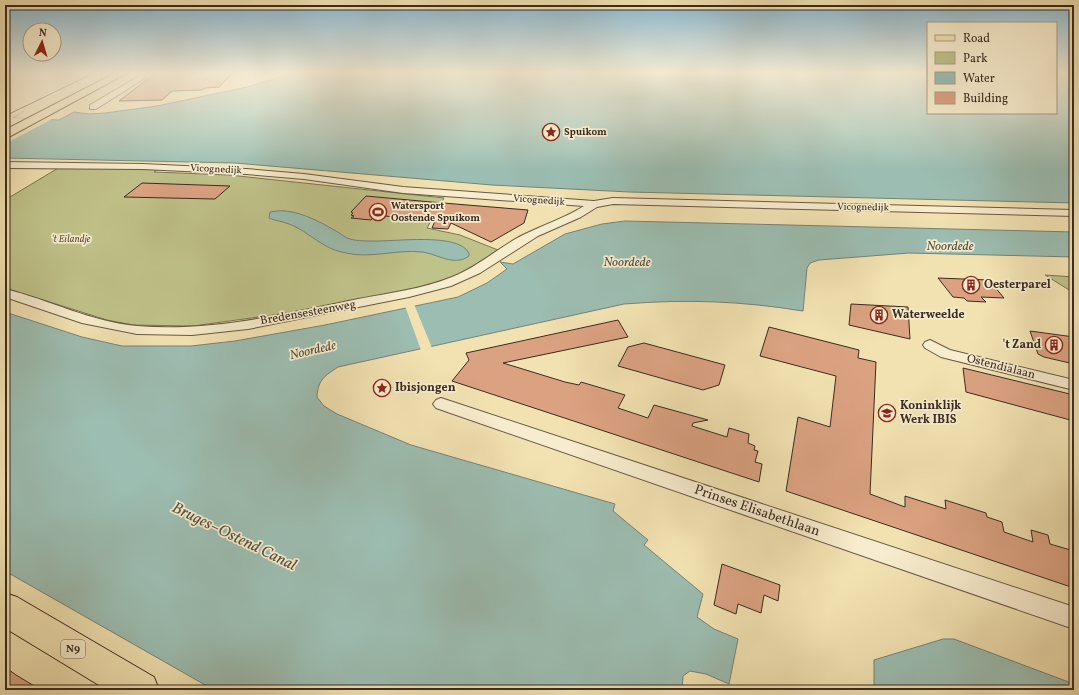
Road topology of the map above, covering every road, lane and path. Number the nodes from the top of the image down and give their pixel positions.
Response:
1 (48, 104) edge
2 (63, 104) edge
3 (96, 104) edge
4 (93, 106) dead end
5 (5, 126) edge
6 (5, 135) edge
7 (5, 165) edge
8 (594, 204) junction
9 (1074, 213) edge
10 (5, 293) edge
11 (930, 344) dead end
12 (1074, 385) edge
13 (441, 404) dead end
14 (5, 609) edge
15 (1074, 618) edge
16 (141, 690) edge

1 - 5 main road
2 - 6 main road
3 - 4 street
7 - 8 street, Vicognedijk
8 - 9 street, Vicognedijk
8 - 10 street, Bredensesteenweg
11 - 12 street, Ostendialaan
13 - 15 street, Prinses Elisabethlaan
14 - 16 main road, N9

